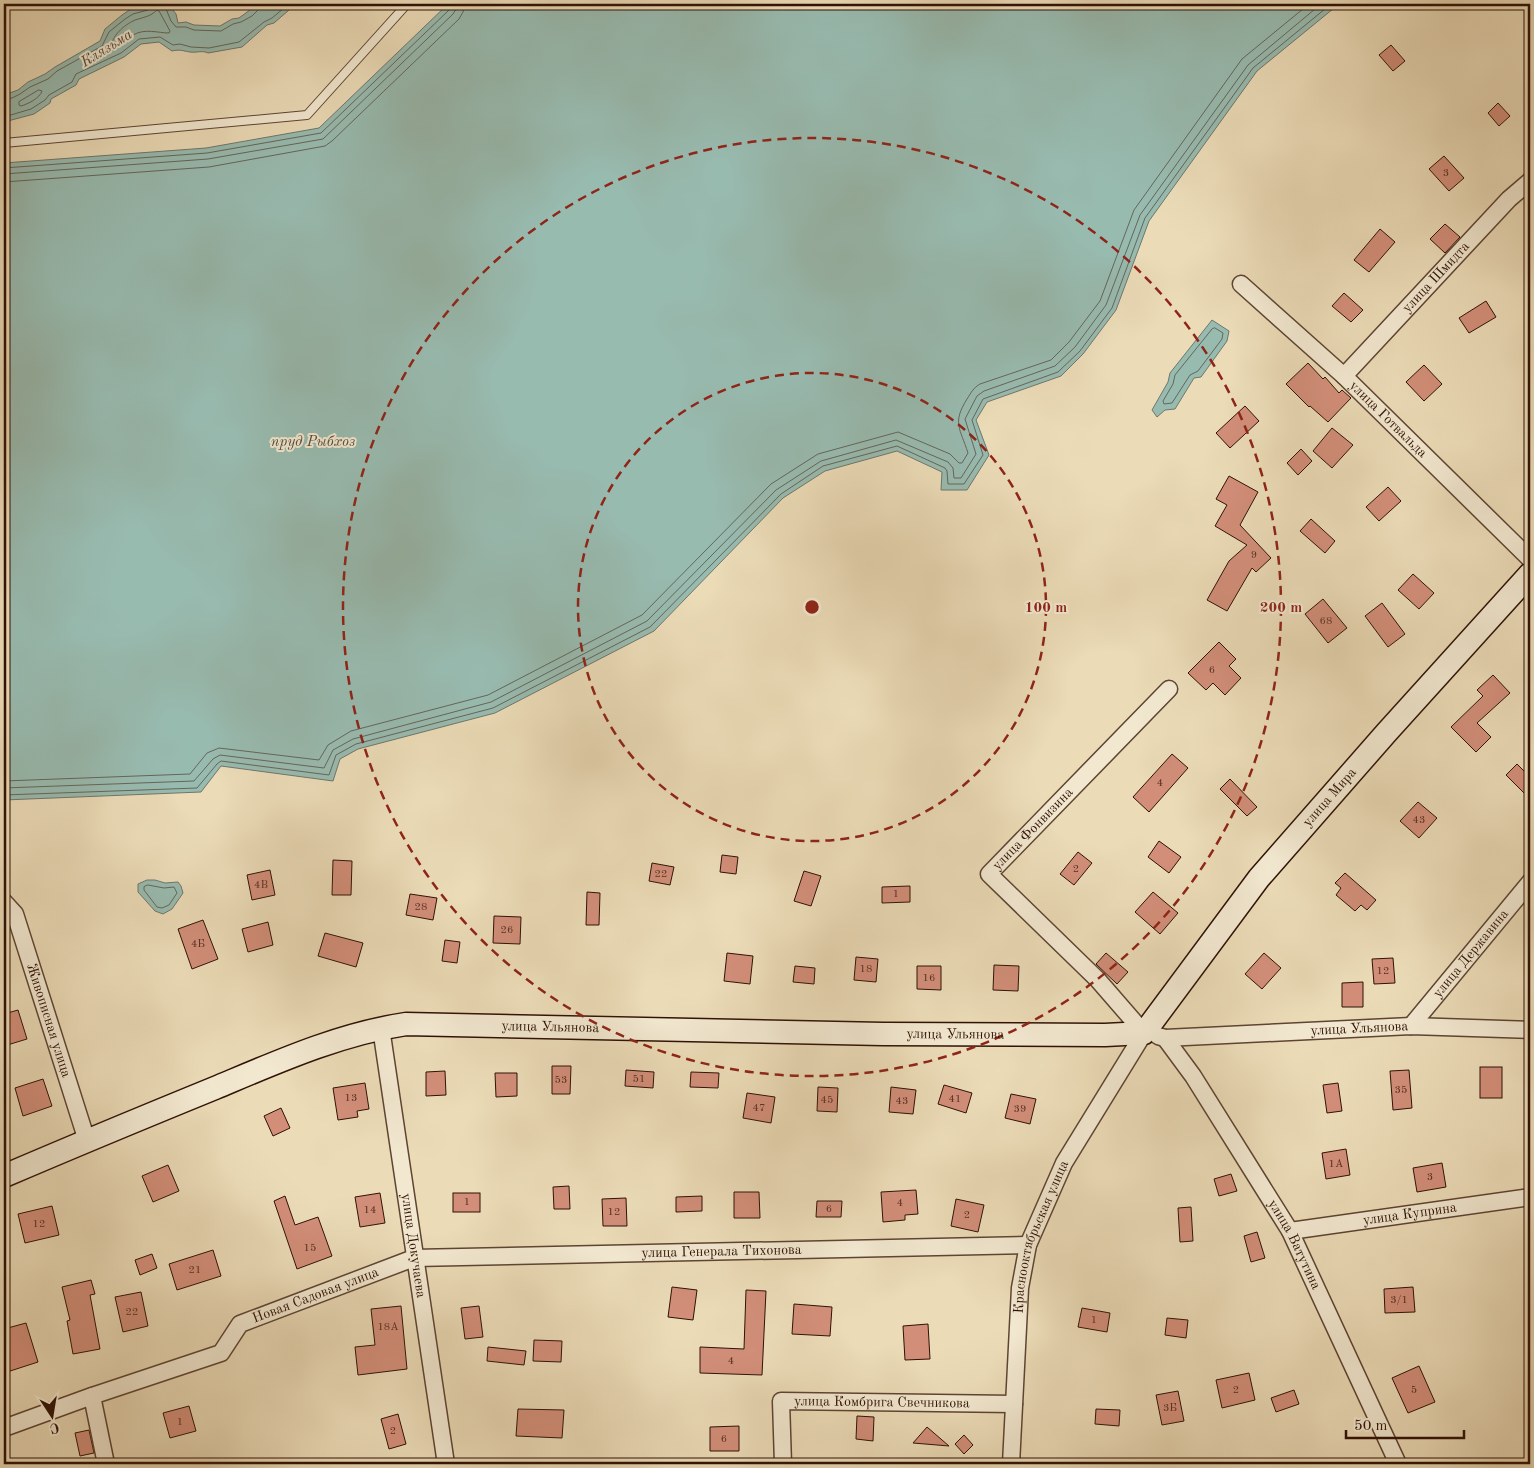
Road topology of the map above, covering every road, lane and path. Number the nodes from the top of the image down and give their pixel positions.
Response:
1 (407, 4) edge
2 (4, 143) edge
3 (1530, 181) edge
4 (1241, 284) dead end
5 (1344, 376) junction
6 (1530, 559) edge
7 (1530, 574) edge
8 (1169, 689) dead end
9 (1530, 882) edge
10 (4, 902) edge
11 (1411, 1026) junction
12 (381, 1028) junction
13 (1530, 1030) edge
14 (1154, 1036) junction
15 (86, 1141) junction
16 (4, 1176) edge
17 (1530, 1197) edge
18 (1290, 1231) junction
19 (1028, 1245) junction
20 (414, 1258) junction
21 (92, 1396) junction
22 (1014, 1404) junction
23 (4, 1428) edge
24 (106, 1464) edge
25 (446, 1464) edge
26 (782, 1464) edge
27 (1011, 1464) edge
28 (1398, 1464) edge

1 - 2 lane
3 - 5 street, улица Шмидта
4 - 5 street, улица Готвальда
5 - 6 street, улица Готвальда
7 - 14 street, улица Мира
8 - 14 street, улица Фонвизина
9 - 11 street, улица Державина
10 - 15 street, Живописная улица
11 - 13 street, улица Ульянова
11 - 14 street, улица Ульянова
12 - 14 street, улица Ульянова
12 - 15 street
12 - 20 street, улица Докучаева
14 - 18 street, улица Ватутина
14 - 19 street, Краснооктябрьская улица
15 - 16 street
17 - 18 street, улица Куприна
18 - 28 street, улица Ватутина
19 - 20 street, улица Генерала Тихонова
19 - 22 street, Краснооктябрьская улица
20 - 21 street, Новая Садовая улица
20 - 25 street, улица Докучаева
21 - 23 street, Новая Садовая улица
21 - 24 street
22 - 26 street, улица Комбрига Свечникова
22 - 27 street, Краснооктябрьская улица

